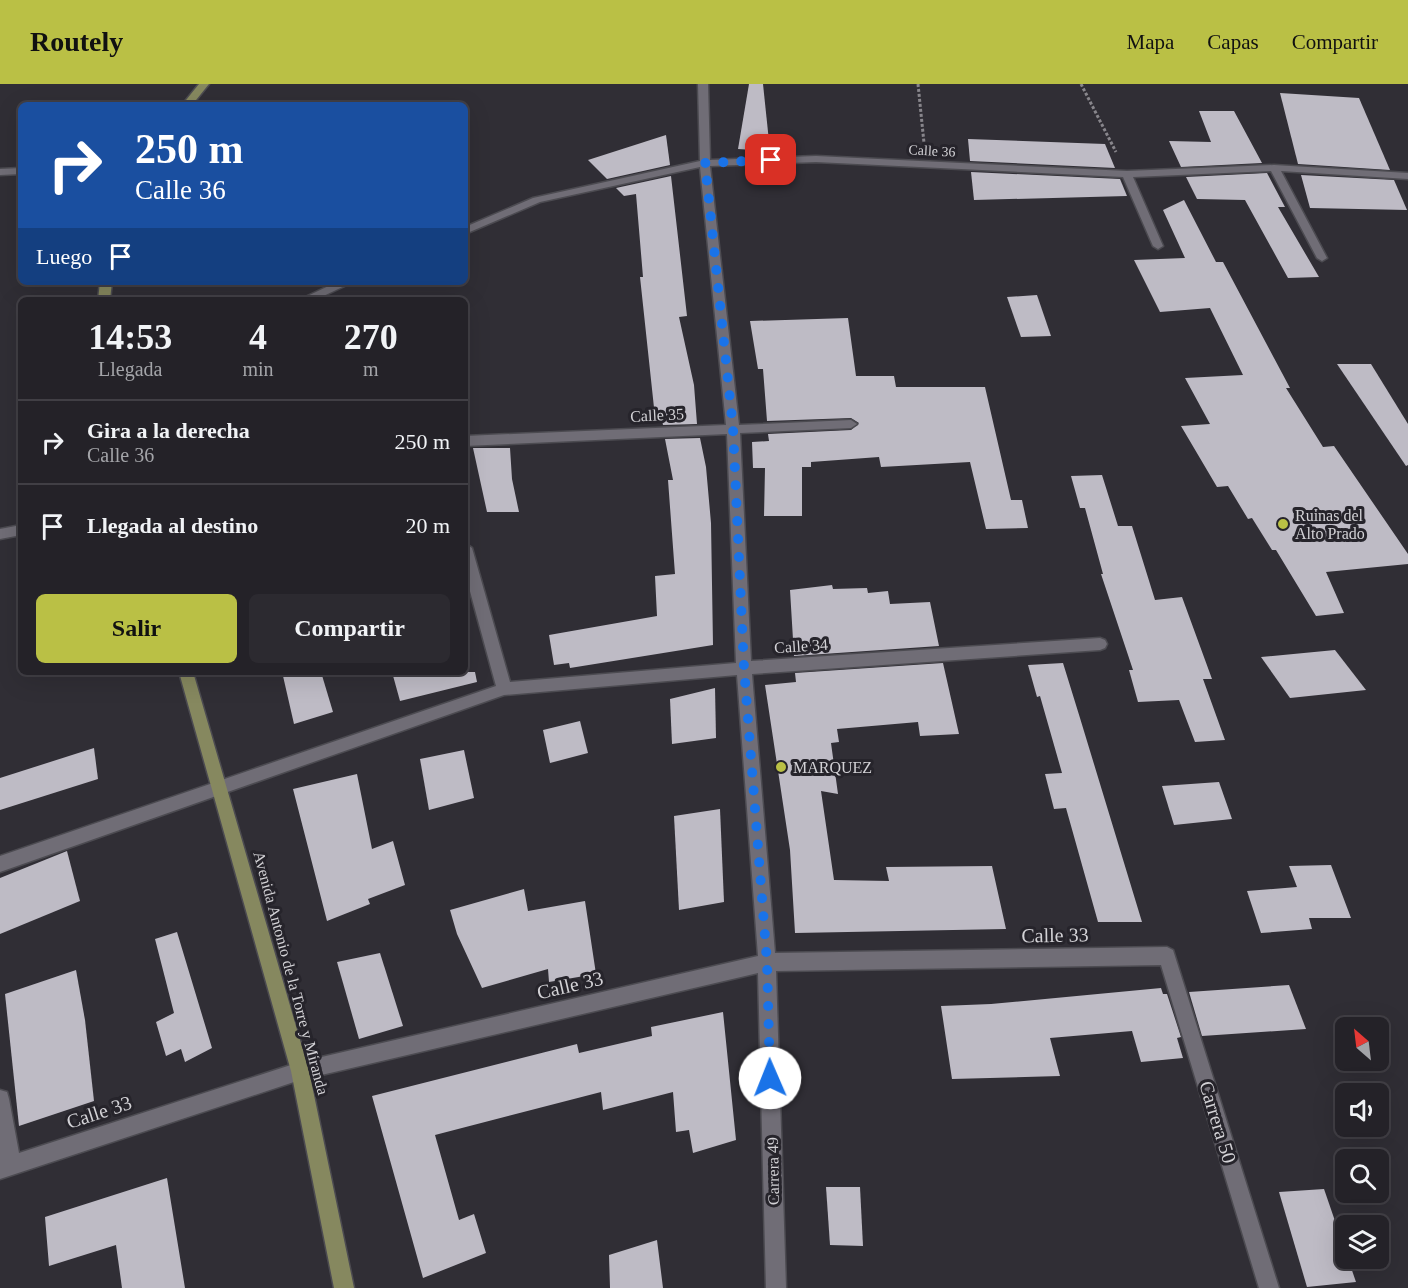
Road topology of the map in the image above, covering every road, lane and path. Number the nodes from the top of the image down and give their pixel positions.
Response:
1 (204, 84) edge
2 (703, 84) edge
3 (918, 84) edge
4 (1081, 84) edge
5 (189, 102) edge
6 (705, 163) junction
7 (926, 166) junction
8 (1274, 168) junction
9 (18, 171) edge
10 (0, 172) edge
11 (1127, 174) junction
12 (1408, 176) edge
13 (468, 230) edge
14 (1158, 246) dead end
15 (1322, 258) dead end
16 (340, 285) edge
17 (312, 297) edge
18 (851, 424) dead end
19 (733, 428) junction
20 (468, 441) edge
21 (18, 531) edge
22 (0, 534) edge
23 (468, 559) edge
24 (1100, 644) dead end
25 (744, 668) junction
26 (187, 675) edge
27 (504, 689) junction
28 (220, 787) junction
29 (0, 864) edge
30 (1167, 956) joint
31 (767, 962) junction
32 (300, 1071) junction
33 (0, 1099) edge
34 (6, 1167) edge
35 (344, 1288) edge
36 (776, 1288) edge
37 (1269, 1288) edge

1 - 5 main road
2 - 6 street, Carrera 49
3 - 7 path
4 - 11 path
6 - 7 street, Calle 36
6 - 13 street, Calle 36
6 - 19 street, Carrera 49
7 - 11 street, Calle 36
8 - 11 street, Calle 36
8 - 12 street, Calle 36
8 - 15 street
9 - 10 street
11 - 14 street
16 - 17 street
18 - 19 street, Calle 35
19 - 20 street, Calle 35
19 - 25 street, Carrera 49
21 - 22 street
23 - 27 street
24 - 25 street, Calle 34
25 - 27 street, Calle 34
25 - 31 street, Carrera 49
26 - 28 main road, Avenida Antonio de la Torre y Miranda
27 - 28 street, Calle 34
28 - 29 street, Calle 34
28 - 32 main road, Avenida Antonio de la Torre y Miranda
30 - 31 street, Calle 33
30 - 37 street, Carrera 50
31 - 32 street, Calle 33
31 - 36 street, Carrera 49
32 - 34 street, Calle 33
32 - 35 main road, Avenida Antonio de la Torre y Miranda
33 - 34 street

